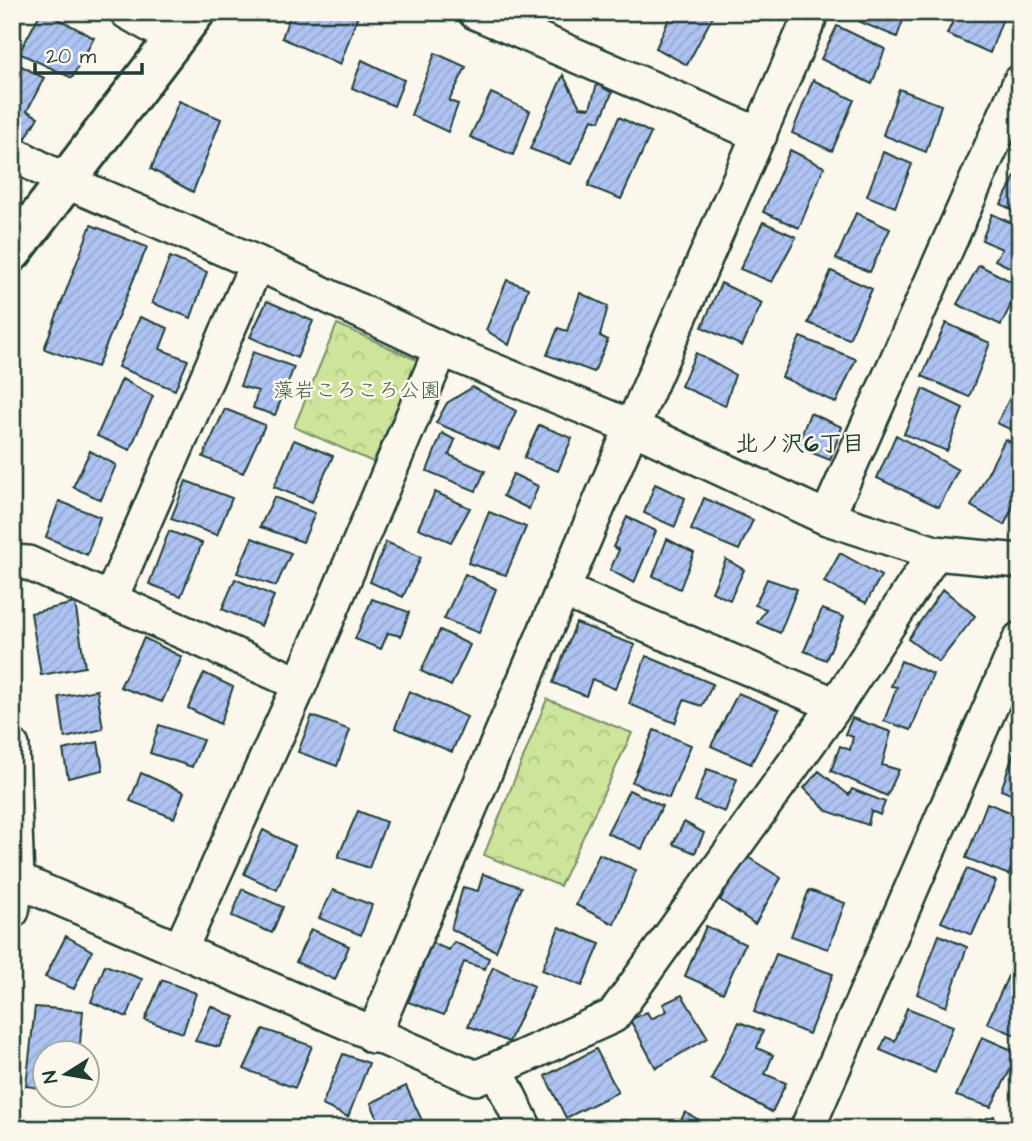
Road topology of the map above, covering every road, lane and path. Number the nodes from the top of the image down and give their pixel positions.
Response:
1 (127, 12) edge
2 (475, 12) edge
3 (812, 12) edge
4 (185, 26) edge
5 (1020, 82) edge
6 (760, 135) junction
7 (12, 153) edge
8 (65, 181) junction
9 (12, 252) edge
10 (257, 263) junction
11 (441, 349) junction
12 (632, 427) junction
13 (827, 518) junction
14 (935, 553) junction
15 (1020, 561) edge
16 (12, 562) edge
17 (562, 590) junction
18 (110, 600) junction
19 (1020, 639) edge
20 (300, 684) junction
21 (836, 705) junction
22 (12, 746) edge
23 (15, 895) edge
24 (180, 950) junction
25 (373, 1036) junction
26 (496, 1069) junction
27 (524, 1129) edge
28 (807, 1129) edge

1 - 4 street
2 - 6 street
3 - 6 street
4 - 8 street
5 - 13 street
6 - 12 street
7 - 8 street
8 - 9 street
8 - 10 street
10 - 11 street
10 - 18 street
11 - 12 street
11 - 20 street
12 - 13 street
12 - 17 street
13 - 14 street
14 - 15 street
14 - 21 street
16 - 18 street
17 - 21 street
17 - 25 street
18 - 20 street
19 - 28 street
20 - 24 street
21 - 26 street
22 - 23 street
23 - 24 street
24 - 25 street
25 - 26 street
26 - 27 street

